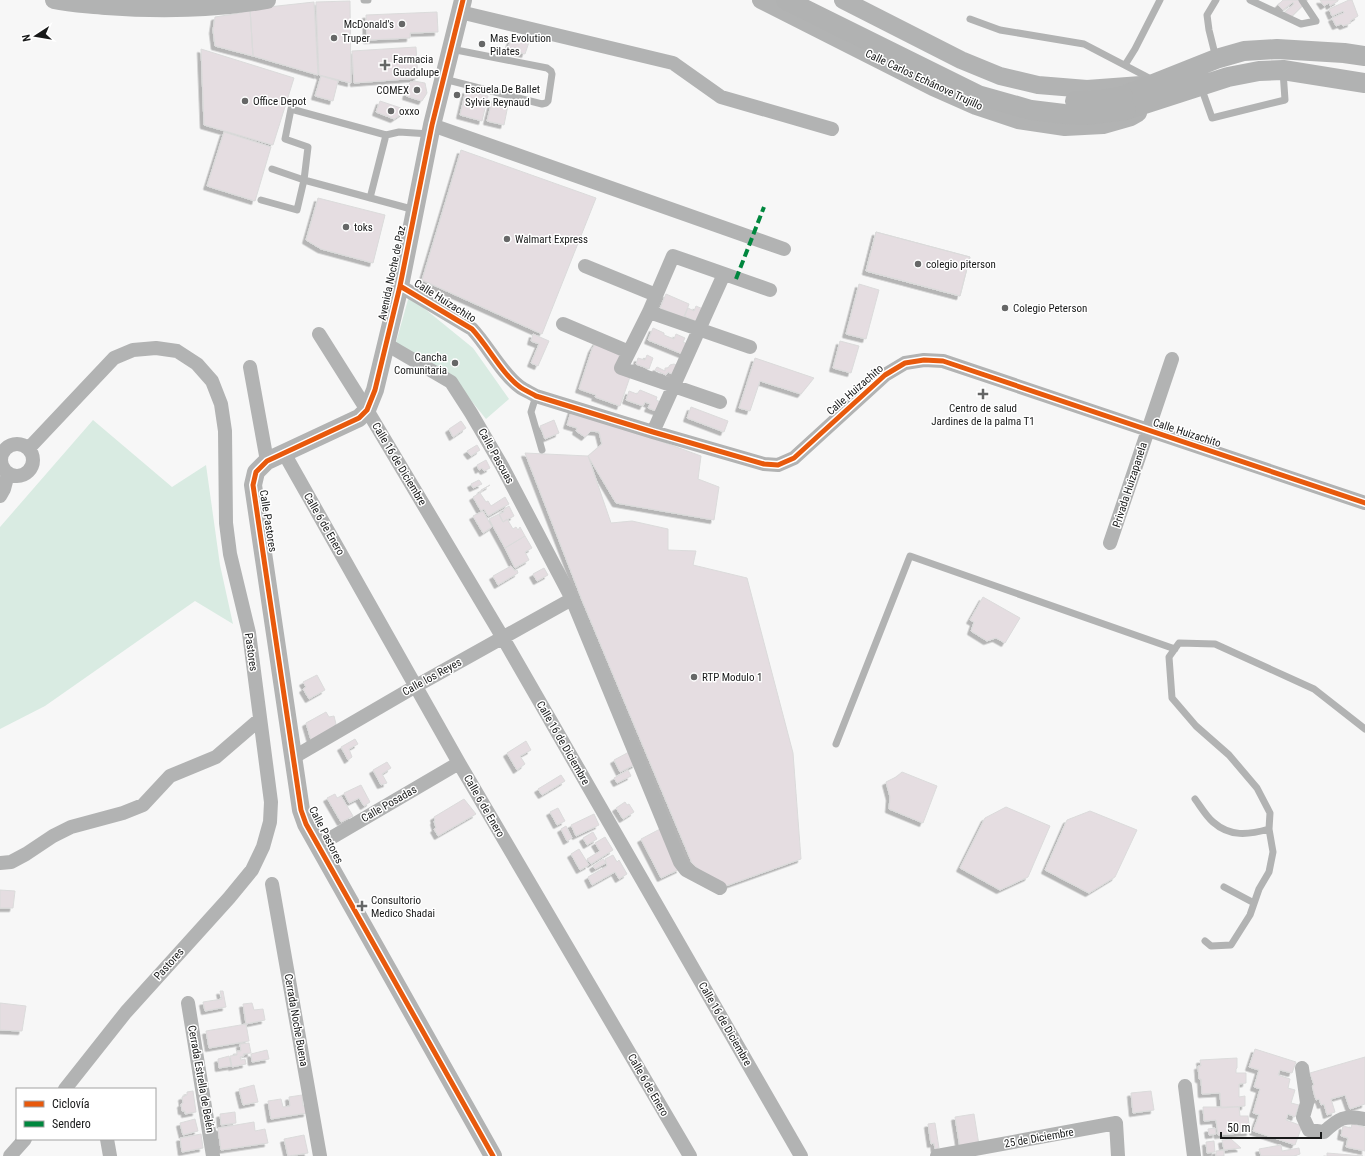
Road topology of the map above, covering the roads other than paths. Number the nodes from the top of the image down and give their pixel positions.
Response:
1 (54, 0) edge
2 (267, 0) edge
3 (364, 0) edge
4 (368, 0) edge
5 (761, 0) edge
6 (786, 0) edge
7 (811, 0) edge
8 (843, 0) edge
9 (1160, 0) edge
10 (1216, 0) edge
11 (1250, 0) edge
12 (1302, 0) edge
13 (462, 6) edge
14 (970, 19) dead end
15 (809, 24) junction
16 (892, 25) junction
17 (451, 49) junction
18 (1365, 56) edge
19 (876, 58) junction
20 (1216, 59) junction
21 (1125, 65) junction
22 (1283, 70) junction
23 (444, 79) junction
24 (1365, 83) edge
25 (1200, 86) junction
26 (1156, 89) junction
27 (1124, 103) junction
28 (431, 129) junction
29 (832, 129) dead end
30 (386, 135) junction
31 (272, 169) dead end
32 (304, 180) junction
33 (370, 198) junction
34 (261, 200) dead end
35 (415, 210) junction
36 (784, 249) dead end
37 (585, 266) dead end
38 (730, 277) junction
39 (400, 286) junction
40 (770, 290) dead end
41 (656, 295) junction
42 (649, 312) junction
43 (563, 324) dead end
44 (700, 329) junction
45 (319, 334) dead end
46 (386, 344) junction
47 (750, 347) dead end
48 (628, 352) junction
49 (1172, 359) dead end
50 (250, 367) dead end
51 (673, 386) junction
52 (536, 396) junction
53 (720, 402) dead end
54 (367, 410) junction
55 (1148, 430) junction
56 (653, 432) junction
57 (4, 447) edge
58 (29, 448) junction
59 (542, 450) dead end
60 (284, 453) junction
61 (267, 461) junction
62 (8, 474) junction
63 (0, 496) edge
64 (1365, 503) edge
65 (1110, 543) dead end
66 (572, 599) junction
67 (503, 638) junction
68 (1175, 649) junction
69 (416, 686) junction
70 (260, 719) junction
71 (1365, 729) edge
72 (836, 744) dead end
73 (294, 757) junction
74 (459, 763) junction
75 (1195, 800) dead end
76 (1269, 829) junction
77 (318, 845) junction
78 (0, 864) edge
79 (272, 884) dead end
80 (720, 888) dead end
81 (1224, 888) dead end
82 (1254, 904) junction
83 (1205, 941) dead end
84 (188, 1003) dead end
85 (1302, 1068) dead end
86 (1185, 1086) dead end
87 (66, 1088) edge
88 (1365, 1119) edge
89 (24, 1140) edge
90 (107, 1140) edge
91 (10, 1156) edge
92 (110, 1156) edge
93 (213, 1156) edge
94 (320, 1156) edge
95 (493, 1156) edge
96 (690, 1156) edge
97 (801, 1156) edge
98 (937, 1156) edge
99 (1118, 1156) edge
100 (1194, 1156) edge

1 - 2 street
3 - 4 lane
5 - 15 street, Calle Carlos Echánove Trujillo
6 - 27 main road, Calle Carlos Echánove Trujillo, bridge
7 - 15 street
7 - 27 main road, Calle Carlos Echánove Trujillo, bridge
8 - 16 street, Calle Carlos Echánove Trujillo
9 - 21 lane
10 - 20 lane
11 - 12 lane
13 - 17 street, Avenida Noche de Paz
13 - 29 street
14 - 21 lane
15 - 19 street, Calle Carlos Echánove Trujillo
16 - 19 street
16 - 26 street, Calle Carlos Echánove Trujillo
17 - 23 street, Avenida Noche de Paz
17 - 23 lane
18 - 20 main road, Calle Carlos Echánove Trujillo
19 - 26 street, Calle Carlos Echánove Trujillo
20 - 26 main road, Calle Carlos Echánove Trujillo
21 - 26 lane
22 - 24 main road, Calle Carlos Echánove Trujillo
22 - 25 main road, Calle Carlos Echánove Trujillo
22 - 25 lane
23 - 28 street, Avenida Noche de Paz
25 - 26 main road, Calle Carlos Echánove Trujillo
26 - 27 main road, Calle Carlos Echánove Trujillo
28 - 30 lane
28 - 35 street, Avenida Noche de Paz
28 - 36 street
30 - 32 lane
30 - 33 lane
31 - 32 lane
32 - 33 lane
32 - 34 lane
33 - 35 lane
35 - 39 street, Avenida Noche de Paz
37 - 41 street
38 - 40 street
38 - 41 street
38 - 44 street
39 - 46 street, Avenida Noche de Paz
39 - 52 street, Calle Huizachito
41 - 42 street
42 - 44 street
42 - 48 street
43 - 48 street
44 - 47 street
44 - 51 street
45 - 54 street, Calle 16 de Diciembre
46 - 54 street, Avenida Noche de Paz
46 - 66 street, Calle Pascuas
48 - 51 street
49 - 55 street, Privada Huizapanela
50 - 61 street
51 - 53 street
51 - 56 street
52 - 56 street, Calle Huizachito
52 - 59 lane
54 - 60 street
54 - 67 street, Calle 16 de Diciembre
55 - 56 street, Calle Huizachito
55 - 64 street, Calle Huizachito
55 - 65 street, Privada Huizapanela
57 - 58 street
57 - 62 street
58 - 62 street
58 - 70 street, Pastores
60 - 61 street
60 - 69 street, Calle 6 de Enero
61 - 73 street, Calle Pastores
62 - 63 street
66 - 67 street, Calle los Reyes
66 - 80 street, Calle Pascuas
67 - 69 street, Calle los Reyes
67 - 97 street, Calle 16 de Diciembre
68 - 71 lane
68 - 72 lane
68 - 76 lane
69 - 73 street, Calle los Reyes
69 - 74 street, Calle 6 de Enero
70 - 78 street
70 - 87 street, Pastores
73 - 77 street, Calle Pastores
74 - 77 street, Calle Posadas
74 - 96 street, Calle 6 de Enero
75 - 76 lane
76 - 82 lane
77 - 95 street, Calle Pastores
79 - 94 street, Cerrada Noche Buena
81 - 82 lane
82 - 83 lane
84 - 93 street, Cerrada Estrella de Belén
85 - 88 street
86 - 100 street
89 - 91 street
90 - 92 street
98 - 99 street, 25 de Diciembre

